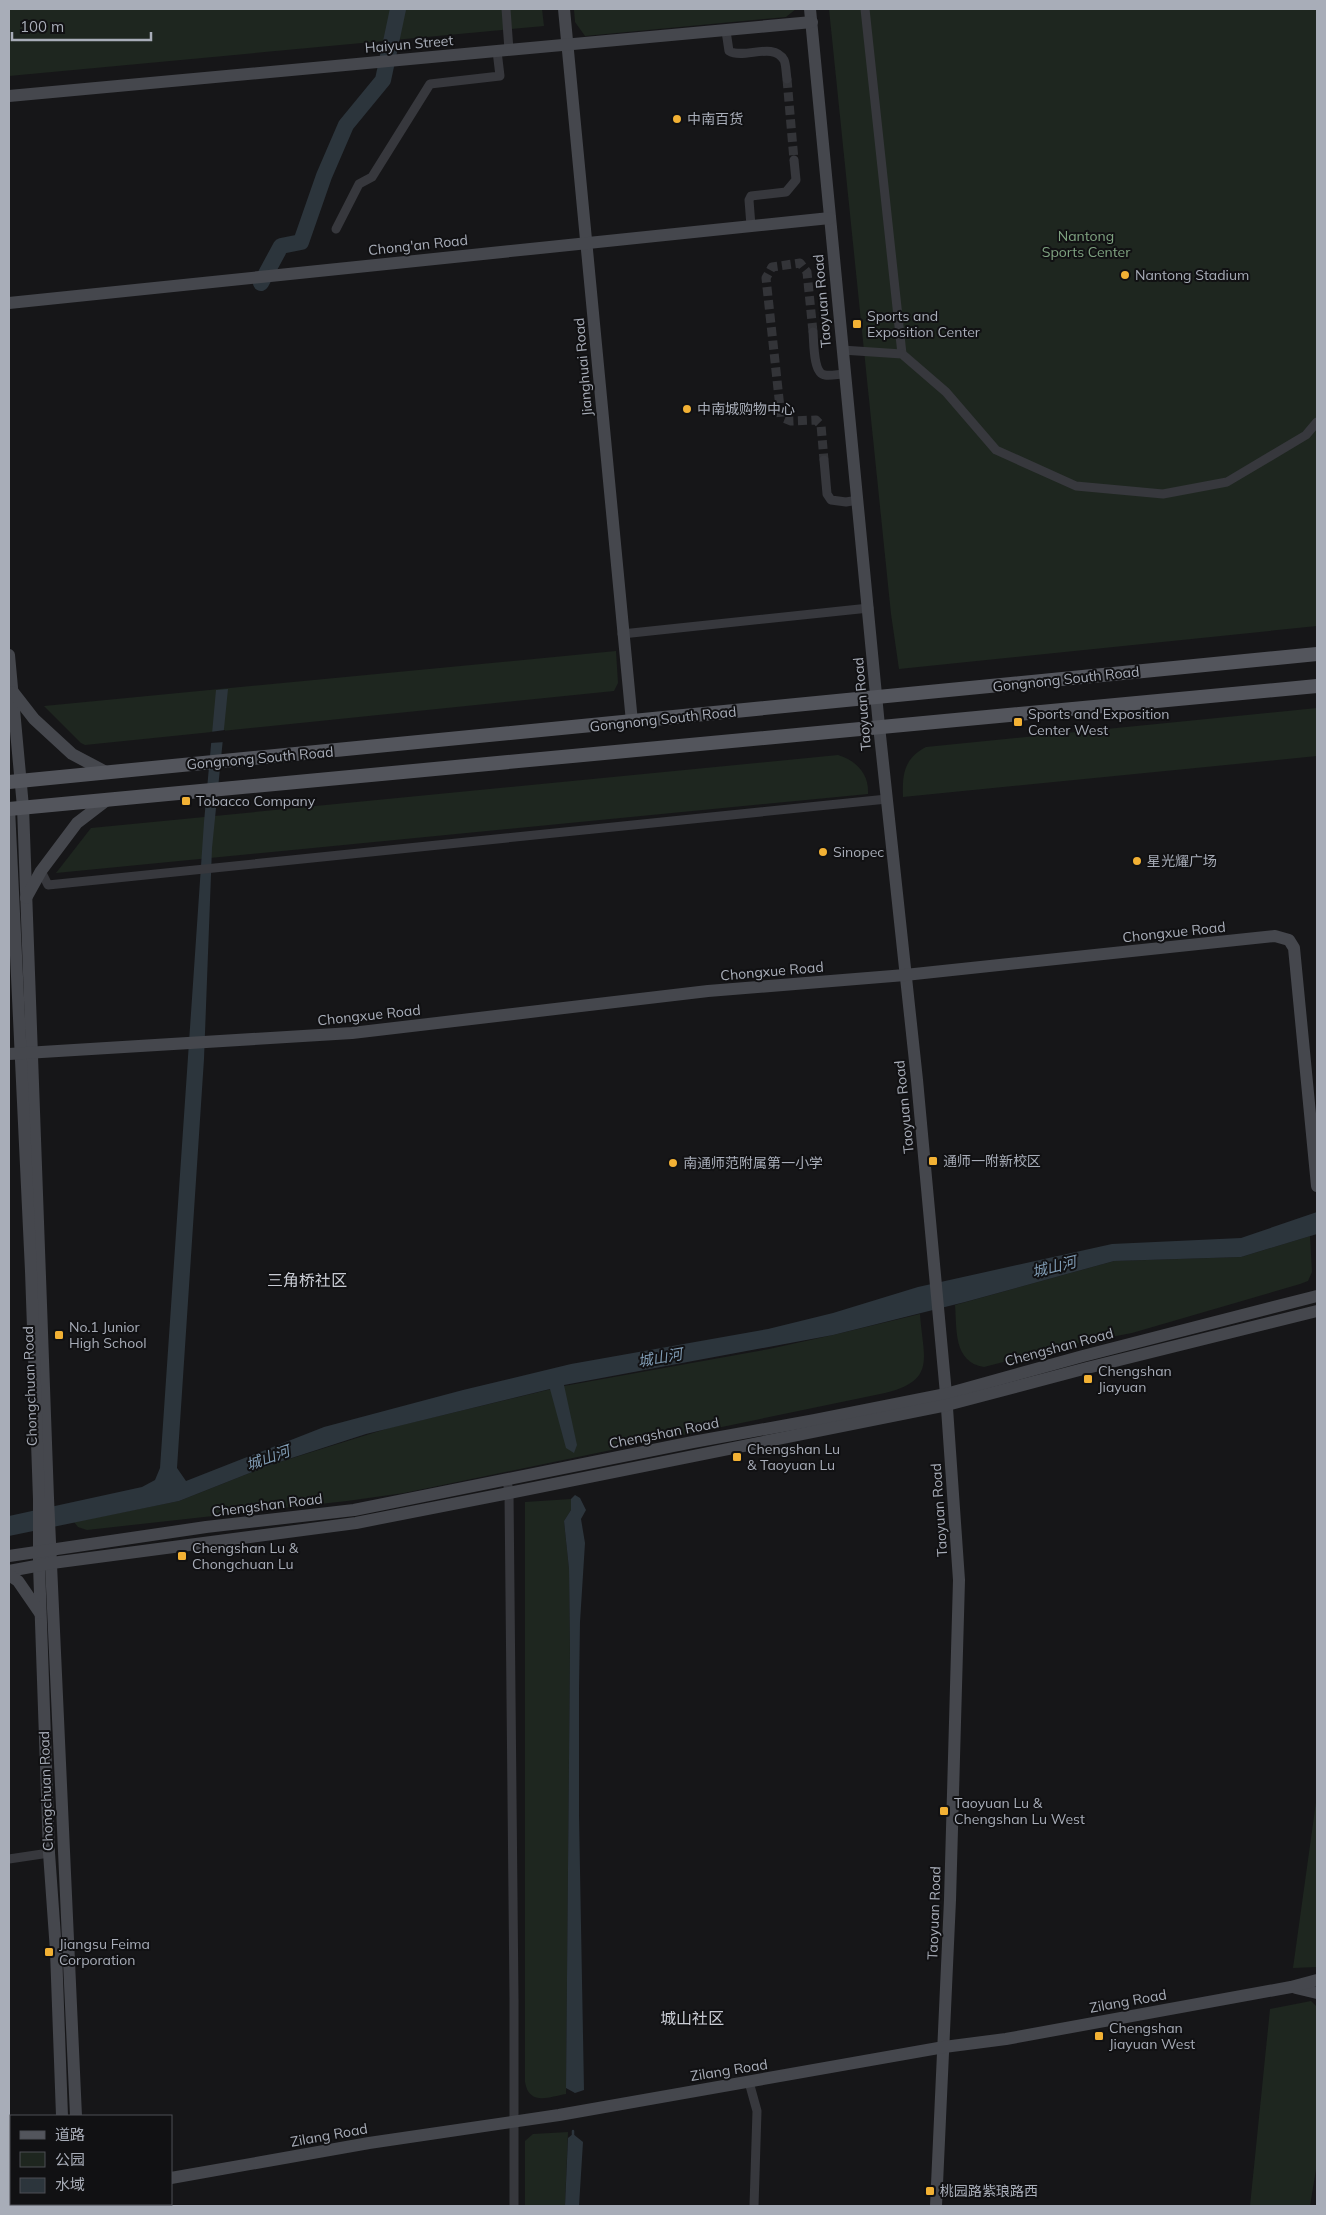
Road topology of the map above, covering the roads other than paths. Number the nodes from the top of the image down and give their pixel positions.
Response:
1 (506, 9) edge
2 (564, 9) edge
3 (810, 9) edge
4 (865, 9) edge
5 (812, 22) junction
6 (726, 31) junction
7 (567, 46) junction
8 (503, 51) junction
9 (787, 79) tunnel mouth
10 (9, 96) edge
11 (794, 160) tunnel mouth
12 (830, 218) junction
13 (751, 226) junction
14 (336, 229) dead end
15 (586, 243) junction
16 (9, 303) edge
17 (813, 332) tunnel mouth
18 (842, 350) junction
19 (902, 354) junction
20 (845, 374) junction
21 (1317, 422) edge
22 (824, 460) tunnel mouth
23 (858, 500) junction
24 (869, 608) junction
25 (622, 634) junction
26 (1317, 654) edge
27 (9, 655) edge
28 (1317, 686) edge
29 (13, 692) junction
30 (876, 697) junction
31 (632, 722) junction
32 (879, 726) junction
33 (106, 772) junction
34 (15, 782) edge
35 (886, 799) junction
36 (107, 800) junction
37 (12, 808) edge
38 (41, 871) junction
39 (10, 888) edge
40 (26, 898) junction
41 (905, 974) junction
42 (21, 1053) edge
43 (1317, 1186) edge
44 (1317, 1296) edge
45 (1317, 1311) edge
46 (947, 1400) junction
47 (508, 1480) junction
48 (509, 1493) junction
49 (45, 1545) junction
50 (9, 1556) edge
51 (45, 1564) junction
52 (9, 1570) edge
53 (9, 1575) edge
54 (41, 1615) junction
55 (49, 1853) junction
56 (9, 1860) edge
57 (1317, 1980) edge
58 (1292, 1987) junction
59 (1317, 1993) edge
60 (944, 2047) junction
61 (749, 2082) junction
62 (62, 2115) edge
63 (76, 2115) edge
64 (514, 2122) junction
65 (172, 2178) edge
66 (514, 2206) edge
67 (754, 2206) edge
68 (936, 2206) edge

1 - 8 street
2 - 7 street, Jianghuai Road
3 - 5 street, Taoyuan Road
4 - 19 street
5 - 6 street, Haiyun Street
5 - 12 street, Taoyuan Road
6 - 7 street, Haiyun Street
6 - 9 street
7 - 8 street, Haiyun Street
7 - 15 street, Jianghuai Road
8 - 10 street, Haiyun Street
8 - 14 street
11 - 13 street
12 - 13 street, Chong'an Road
12 - 18 street, Taoyuan Road
13 - 15 street, Chong'an Road
15 - 16 street, Chong'an Road
15 - 25 street, Jianghuai Road
17 - 20 street
18 - 19 street
18 - 20 street, Taoyuan Road
19 - 21 street
20 - 23 street, Taoyuan Road
22 - 23 street
23 - 24 street, Taoyuan Road
24 - 25 street
24 - 30 street, Taoyuan Road
25 - 31 street, Jianghuai Road
26 - 30 main road, Gongnong South Road
27 - 29 street, Chongchuan Road
28 - 32 main road, Gongnong South Road
29 - 33 street
29 - 34 street, Chongchuan Road
30 - 31 main road, Gongnong South Road
30 - 32 street, Taoyuan Road
31 - 33 main road, Gongnong South Road
32 - 35 street, Taoyuan Road
32 - 36 main road, Gongnong South Road
33 - 34 main road, Gongnong South Road
34 - 37 street, Chongchuan Road
35 - 38 street
35 - 41 street, Taoyuan Road
36 - 37 main road, Gongnong South Road
36 - 38 street
37 - 39 street, Chongchuan Road
37 - 40 street, Chongchuan Road
38 - 40 street
39 - 42 street, Chongchuan Road
40 - 42 street, Chongchuan Road
41 - 42 street, Chongxue Road
41 - 43 street, Chongxue Road
41 - 46 street, Taoyuan Road
42 - 49 street, Chongchuan Road
44 - 46 street, Chengshan Road
45 - 46 street, Chengshan Road
46 - 47 street, Chengshan Road
46 - 48 street, Chengshan Road
46 - 60 street, Taoyuan Road
47 - 48 street
47 - 49 street, Chengshan Road
48 - 51 street, Chengshan Road
48 - 64 street
49 - 50 street, Chengshan Road
49 - 51 street, Chongchuan Road
51 - 52 street, Chengshan Road
51 - 54 street, Chongchuan Road
51 - 63 street, Chongchuan Road
53 - 54 street
54 - 55 street, Chongchuan Road
55 - 56 street
55 - 62 street, Chongchuan Road
57 - 58 street, Zilang Road
58 - 59 street
58 - 60 street, Zilang Road
60 - 61 street, Zilang Road
60 - 68 street, Taoyuan Road
61 - 64 street, Zilang Road
61 - 67 street
64 - 65 street, Zilang Road
64 - 66 street

